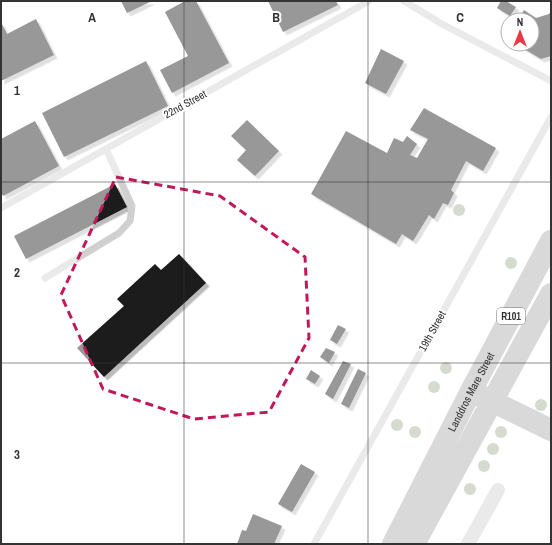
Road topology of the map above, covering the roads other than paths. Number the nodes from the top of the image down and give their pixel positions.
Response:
1 (369, 1) edge
2 (404, 1) edge
3 (551, 81) edge
4 (551, 117) edge
5 (106, 149) junction
6 (1, 208) edge
7 (551, 241) edge
8 (45, 278) dead end
9 (551, 294) edge
10 (471, 391) junction
11 (491, 402) junction
12 (551, 430) edge
13 (498, 490) dead end
14 (314, 544) edge
15 (393, 544) edge
16 (414, 544) edge
17 (468, 544) edge

1 - 5 lane, 22nd Street
2 - 3 lane
4 - 14 lane, 19th Street
5 - 6 lane, 22nd Street
5 - 8 lane
7 - 10 main road, Landdros Mare Street / R101
9 - 11 main road, Landdros Mare Street / R101
10 - 11 main road
10 - 15 main road, Landdros Mare Street / R101
11 - 12 main road
11 - 16 main road, Landdros Mare Street / R101
13 - 17 street

